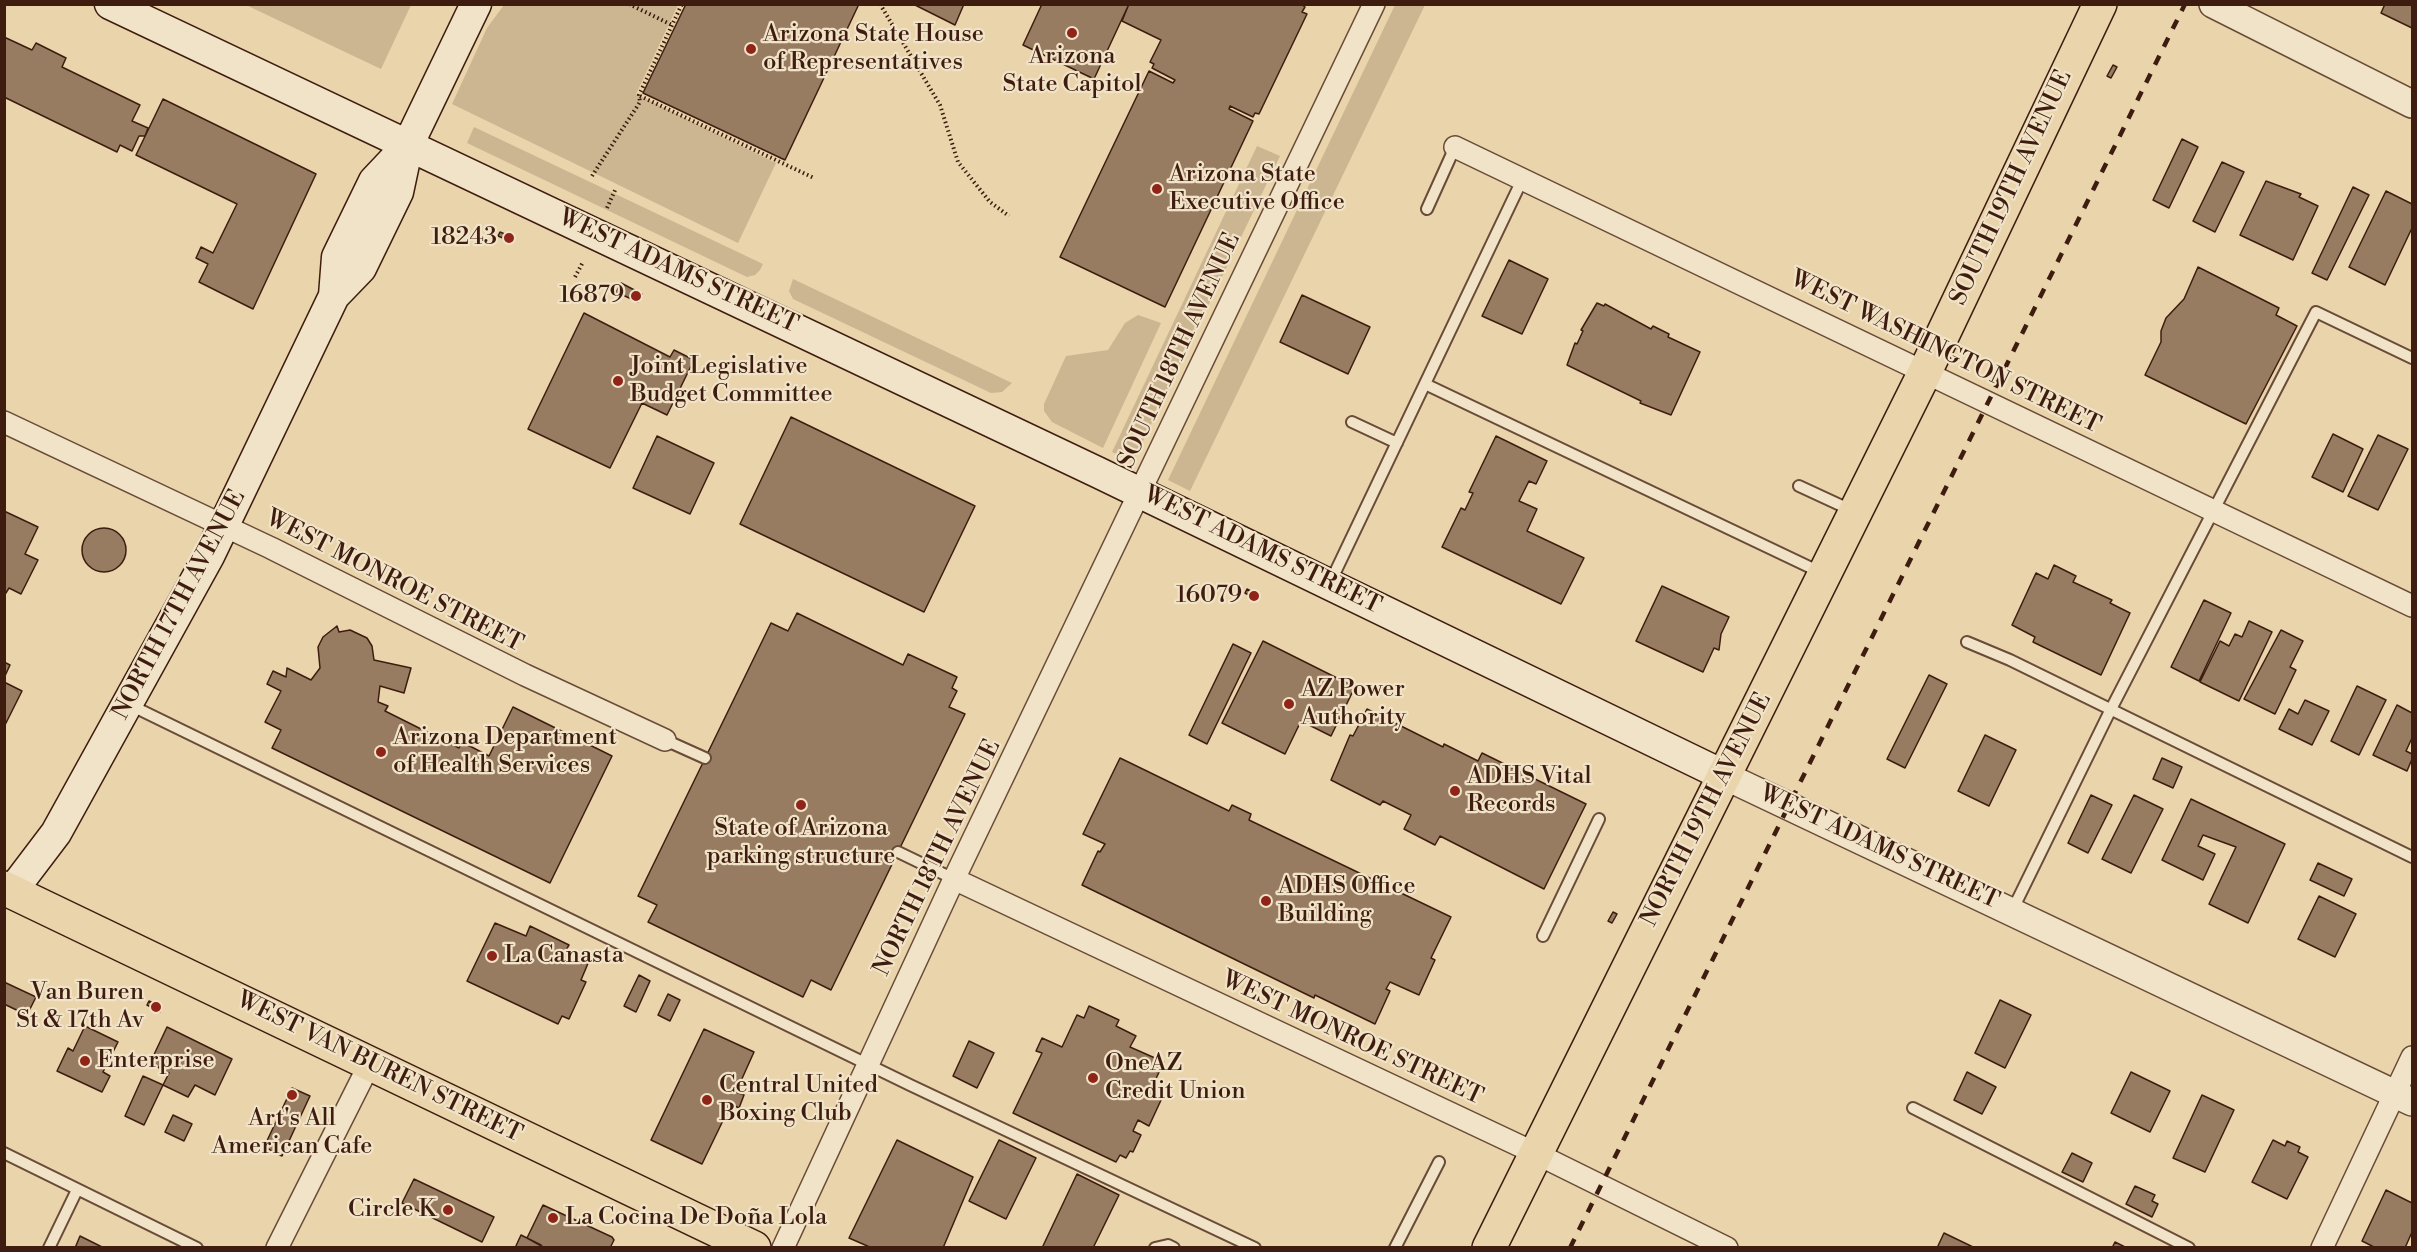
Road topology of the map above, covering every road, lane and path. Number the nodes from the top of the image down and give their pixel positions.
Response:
1 (110, 4) edge
2 (476, 4) edge
3 (629, 4) edge
4 (682, 4) edge
5 (880, 4) edge
6 (1374, 4) edge
7 (2100, 4) edge
8 (2213, 4) edge
9 (672, 25) junction
10 (639, 95) junction
11 (2412, 104) edge
12 (408, 145) junction
13 (1455, 147) joint
14 (592, 176) dead end
15 (814, 178) dead end
16 (1522, 178) junction
17 (616, 188) dead end
18 (607, 208) dead end
19 (1427, 209) dead end
20 (1009, 216) dead end
21 (583, 262) dead end
22 (575, 277) dead end
23 (2412, 358) edge
24 (1926, 372) junction
25 (1425, 384) junction
26 (4, 422) edge
27 (1352, 422) dead end
28 (1397, 443) junction
29 (1799, 486) dead end
30 (1141, 493) junction
31 (2215, 512) junction
32 (1856, 513) junction
33 (225, 526) junction
34 (1825, 575) junction
35 (1329, 583) junction
36 (2412, 606) edge
37 (1967, 642) dead end
38 (128, 704) junction
39 (2110, 711) junction
40 (664, 740) joint
41 (705, 758) dead end
42 (1725, 776) junction
43 (1599, 819) dead end
44 (898, 852) dead end
45 (2412, 857) edge
46 (954, 879) junction
47 (7, 894) edge
48 (2012, 911) junction
49 (1543, 936) dead end
50 (2412, 1057) edge
51 (868, 1064) junction
52 (369, 1065) junction
53 (2404, 1098) edge
54 (1913, 1108) dead end
55 (4, 1153) edge
56 (1537, 1154) junction
57 (1439, 1162) dead end
58 (77, 1190) junction
59 (1700, 1241) edge
60 (751, 1247) edge
61 (49, 1248) edge
62 (197, 1248) edge
63 (277, 1248) edge
64 (783, 1248) edge
65 (1155, 1248) edge
66 (1174, 1248) edge
67 (1255, 1248) edge
68 (1395, 1248) edge
69 (1489, 1248) edge
70 (1727, 1248) edge
71 (2189, 1248) edge
72 (2322, 1248) edge

1 - 12 main road, WEST ADAMS STREET
2 - 12 main road, NORTH 17TH AVENUE
3 - 9 path
4 - 9 path
5 - 20 path
6 - 30 street, SOUTH 18TH AVENUE
7 - 24 main road, SOUTH 19TH AVENUE
8 - 11 street
9 - 10 path
10 - 14 path
10 - 15 path
12 - 30 main road, WEST ADAMS STREET
12 - 33 main road, NORTH 17TH AVENUE
13 - 16 street, WEST WASHINGTON STREET
13 - 19 lane
16 - 24 street, WEST WASHINGTON STREET
16 - 25 lane
17 - 18 path
21 - 22 path
23 - 31 lane
24 - 31 street, WEST WASHINGTON STREET
24 - 32 main road, NORTH 19TH AVENUE
25 - 28 lane
25 - 34 lane
26 - 33 street, WEST MONROE STREET
27 - 28 lane
28 - 35 lane
29 - 32 lane
30 - 35 main road, WEST ADAMS STREET
30 - 46 street, NORTH 18TH AVENUE
31 - 36 street, WEST WASHINGTON STREET
31 - 39 lane
32 - 34 main road, NORTH 19TH AVENUE
33 - 38 main road, NORTH 17TH AVENUE
33 - 40 street, WEST MONROE STREET
34 - 42 main road, NORTH 19TH AVENUE
35 - 42 main road, WEST ADAMS STREET
37 - 39 lane
38 - 47 main road, NORTH 17TH AVENUE
38 - 51 lane
39 - 45 lane
39 - 48 lane
40 - 41 lane
42 - 48 street, WEST ADAMS STREET
42 - 56 main road, NORTH 19TH AVENUE
43 - 49 lane
44 - 46 lane
46 - 51 street, NORTH 18TH AVENUE
46 - 56 street, WEST MONROE STREET
47 - 52 main road, WEST VAN BUREN STREET
48 - 53 street, WEST ADAMS STREET
50 - 53 street
51 - 64 street, NORTH 18TH AVENUE
51 - 67 lane
52 - 60 main road, WEST VAN BUREN STREET
52 - 63 street
53 - 72 street
54 - 71 lane
55 - 58 lane
56 - 59 street, WEST MONROE STREET
56 - 69 main road, NORTH 19TH AVENUE
57 - 68 lane
58 - 61 lane
58 - 62 lane
59 - 70 street, WEST MONROE STREET
65 - 66 lane

